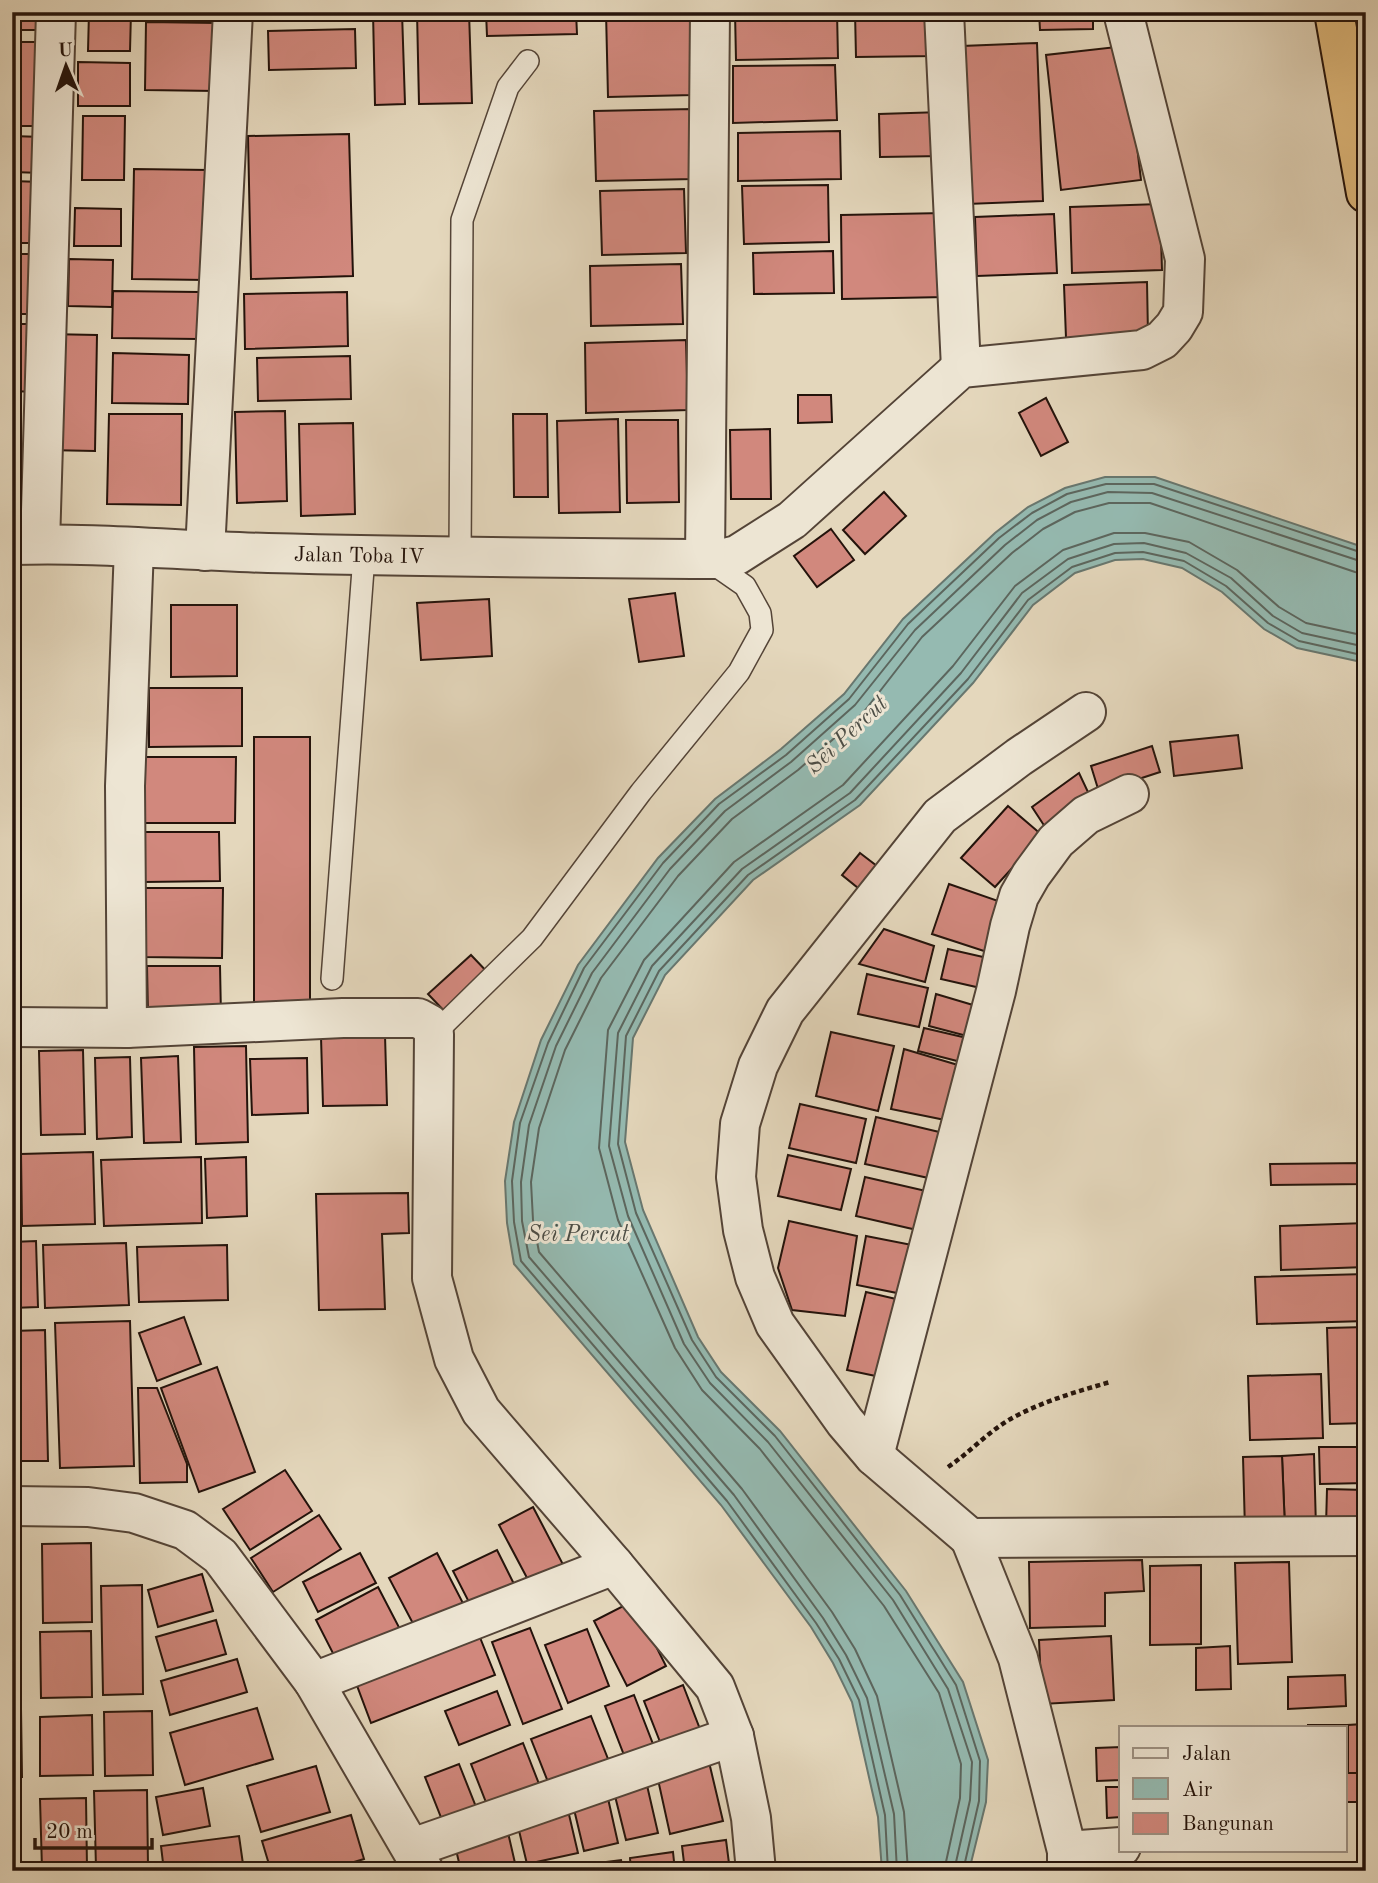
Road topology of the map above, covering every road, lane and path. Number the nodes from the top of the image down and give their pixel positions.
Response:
1 (56, 12) edge
2 (233, 12) edge
3 (710, 12) edge
4 (944, 12) edge
5 (1124, 12) edge
6 (1334, 12) edge
7 (528, 61) dead end
8 (1366, 193) edge
9 (961, 368) junction
10 (26, 545) edge
11 (134, 547) junction
12 (205, 551) junction
13 (364, 556) junction
14 (460, 558) junction
15 (705, 558) junction
16 (1086, 712) dead end
17 (1129, 794) dead end
18 (332, 979) dead end
19 (12, 1027) edge
20 (127, 1028) junction
21 (434, 1034) junction
22 (1110, 1382) dead end
23 (874, 1456) junction
24 (912, 1491) junction
25 (12, 1506) edge
26 (1366, 1536) edge
27 (970, 1538) junction
28 (614, 1565) junction
29 (314, 1682) junction
30 (734, 1736) junction
31 (1119, 1848) edge
32 (418, 1859) edge
33 (1067, 1861) edge
34 (756, 1871) edge

1 - 10 street
2 - 12 street
3 - 15 street
4 - 9 street
5 - 9 street
6 - 8 highway
7 - 14 lane
9 - 15 street, Jalan Toba IV
10 - 11 street, Jalan Toba IV
11 - 12 street, Jalan Toba IV
11 - 20 street
12 - 13 street, Jalan Toba IV
13 - 14 street, Jalan Toba IV
13 - 18 lane
14 - 15 street, Jalan Toba IV
15 - 21 lane
16 - 23 street
17 - 23 street
19 - 20 street
20 - 21 street
21 - 28 street
22 - 24 path
23 - 24 street
24 - 27 street
25 - 29 street
26 - 27 street
27 - 33 street
28 - 29 street
28 - 30 street
29 - 32 street
30 - 32 street
30 - 34 street
31 - 33 street

